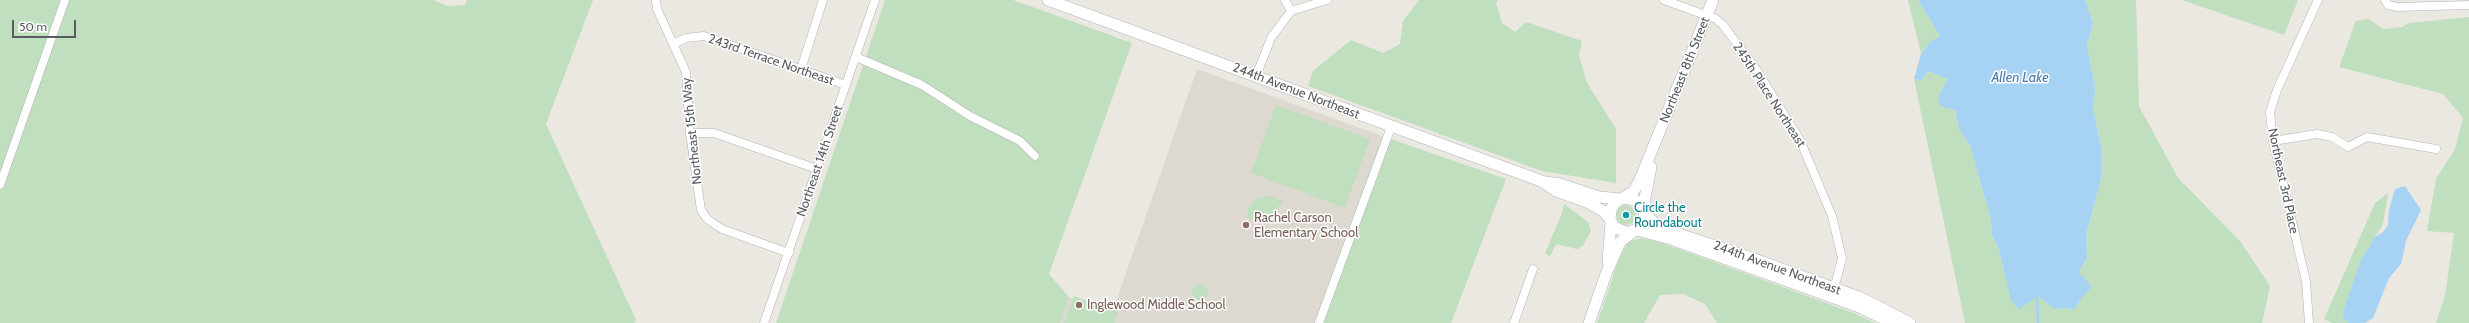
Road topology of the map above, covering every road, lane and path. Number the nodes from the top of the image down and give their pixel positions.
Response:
1 (66, 0) edge
2 (656, 0) edge
3 (824, 0) edge
4 (875, 0) edge
5 (1048, 0) edge
6 (1285, 0) edge
7 (1327, 0) edge
8 (1664, 0) edge
9 (1713, 0) edge
10 (2318, 0) edge
11 (2385, 0) edge
12 (2469, 5) edge
13 (1291, 11) junction
14 (1706, 15) junction
15 (673, 44) junction
16 (856, 57) junction
17 (801, 69) junction
18 (1256, 76) junction
19 (846, 85) junction
20 (1391, 127) junction
21 (690, 133) junction
22 (1656, 140) junction
23 (2273, 141) junction
24 (2436, 149) dead end
25 (1035, 156) dead end
26 (817, 169) junction
27 (1544, 182) junction
28 (0, 185) edge
29 (1622, 199) junction
30 (1644, 211) junction
31 (1611, 221) junction
32 (1635, 231) junction
33 (789, 252) junction
34 (1533, 269) dead end
35 (1606, 274) junction
36 (1833, 293) junction
37 (1881, 312) junction
38 (764, 323) edge
39 (1319, 323) edge
40 (1514, 323) edge
41 (1589, 323) edge
42 (1893, 323) edge
43 (1910, 323) edge
44 (2308, 323) edge

1 - 28 street
2 - 15 street, Northeast 15th Way
3 - 17 street
4 - 16 street, Northeast 14th Street
5 - 18 street, 244th Avenue Northeast
6 - 13 street
7 - 13 street
8 - 14 street, 245th Place Northeast
9 - 14 street, Northeast 8th Street
10 - 23 street, Northeast 3rd Place
11 - 12 street
13 - 18 street
14 - 22 street, Northeast 8th Street
14 - 36 street, 245th Place Northeast
15 - 17 street, 243rd Terrace Northeast
15 - 21 street, Northeast 15th Way
16 - 19 street, Northeast 14th Street
16 - 25 street
17 - 19 street, 243rd Terrace Northeast
18 - 20 street, 244th Avenue Northeast
19 - 26 street, Northeast 14th Street
20 - 27 street, 244th Avenue Northeast
20 - 39 street
21 - 26 street
21 - 33 street, Northeast 15th Way
22 - 29 street, Northeast 8th Street
22 - 30 street, Northeast 8th Street
23 - 24 street
23 - 44 street, Northeast 3rd Place
26 - 33 street, Northeast 14th Street
27 - 29 street, 244th Avenue Northeast
27 - 31 street, 244th Avenue Northeast
29 - 30 street
29 - 31 street
30 - 32 street
30 - 36 street, 244th Avenue Northeast
31 - 32 street
31 - 35 street
32 - 35 street
32 - 36 street, 244th Avenue Northeast
33 - 38 street, Northeast 14th Street
34 - 40 street
35 - 41 street
36 - 37 street, 244th Avenue Northeast
37 - 42 street, 244th Avenue Northeast
37 - 43 street, 244th Avenue Northeast

